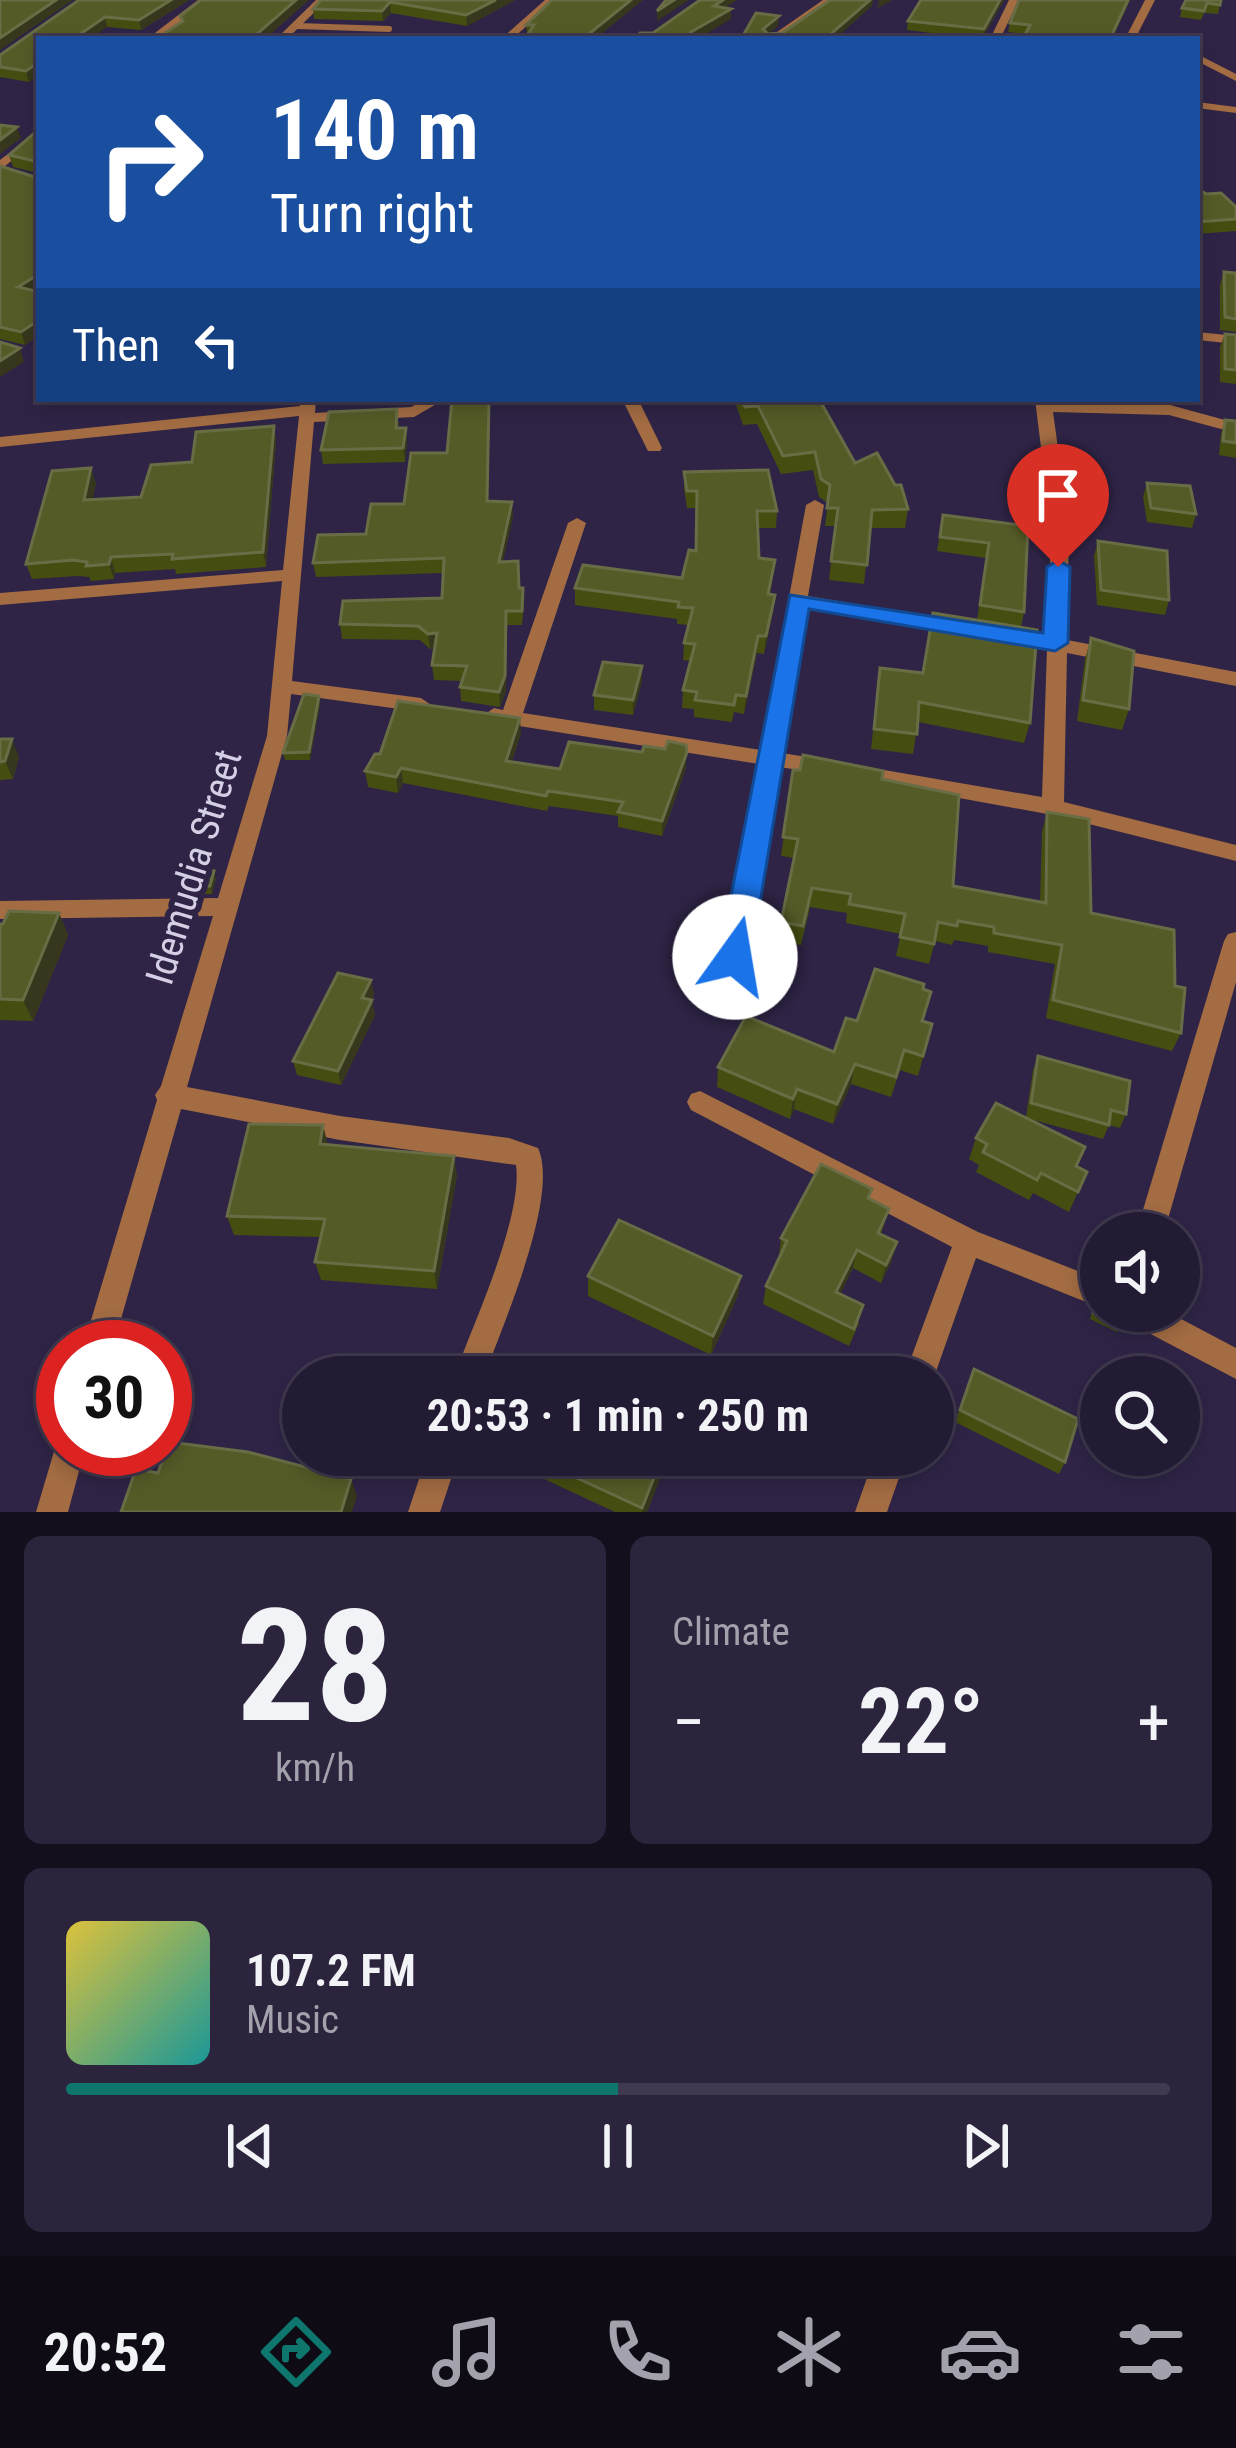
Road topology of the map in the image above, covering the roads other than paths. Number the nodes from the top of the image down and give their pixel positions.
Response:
1 (204, 0) edge
2 (322, 0) edge
3 (551, 0) edge
4 (829, 0) edge
5 (1014, 0) edge
6 (1150, 0) edge
7 (297, 26) junction
8 (389, 29) dead end
9 (156, 36) edge
10 (285, 36) edge
11 (509, 36) edge
12 (776, 36) edge
13 (996, 36) edge
14 (1137, 36) edge
15 (1200, 59) edge
16 (1236, 78) edge
17 (1200, 105) edge
18 (1236, 110) edge
19 (36, 136) edge
20 (0, 169) edge
21 (20, 177) edge
22 (1200, 336) edge
23 (1236, 340) edge
24 (432, 402) edge
25 (631, 402) edge
26 (1043, 403) edge
27 (306, 409) edge
28 (1236, 428) edge
29 (0, 442) edge
30 (654, 448) dead end
31 (815, 505) dead end
32 (577, 523) dead end
33 (291, 574) junction
34 (0, 599) edge
35 (799, 600) junction
36 (1055, 643) junction
37 (1236, 680) edge
38 (284, 687) junction
39 (511, 717) junction
40 (773, 758) junction
41 (1053, 807) junction
42 (1236, 853) edge
43 (225, 907) junction
44 (0, 910) edge
45 (1236, 941) edge
46 (735, 957) dead end
47 (168, 1095) junction
48 (700, 1102) dead end
49 (1156, 1212) edge
50 (968, 1241) junction
51 (1080, 1286) edge
52 (106, 1320) edge
53 (1176, 1332) edge
54 (476, 1356) edge
55 (927, 1356) edge
56 (1236, 1364) edge
57 (62, 1476) edge
58 (436, 1476) edge
59 (884, 1476) edge
60 (52, 1512) edge
61 (424, 1512) edge
62 (871, 1512) edge

1 - 9 street
2 - 7 street
3 - 11 street
4 - 12 street
5 - 13 street
6 - 14 street
7 - 8 lane
7 - 10 street
15 - 16 street
17 - 18 street
19 - 20 street
20 - 21 street
22 - 23 street
24 - 27 street
25 - 30 street
26 - 28 street
26 - 36 street
27 - 29 street
27 - 33 street, Idemudia Street
31 - 35 street
32 - 39 street
33 - 34 street
33 - 38 street, Idemudia Street
35 - 36 street
35 - 40 street
36 - 37 street
36 - 41 street
38 - 39 street
38 - 43 street, Idemudia Street
39 - 40 street
40 - 41 street
40 - 46 street
41 - 42 street
43 - 44 street
43 - 47 street, Idemudia Street
45 - 49 street
47 - 52 street, Idemudia Street
47 - 54 street
48 - 50 street
50 - 51 street
50 - 55 street
53 - 56 street
57 - 60 street
58 - 61 street
59 - 62 street

